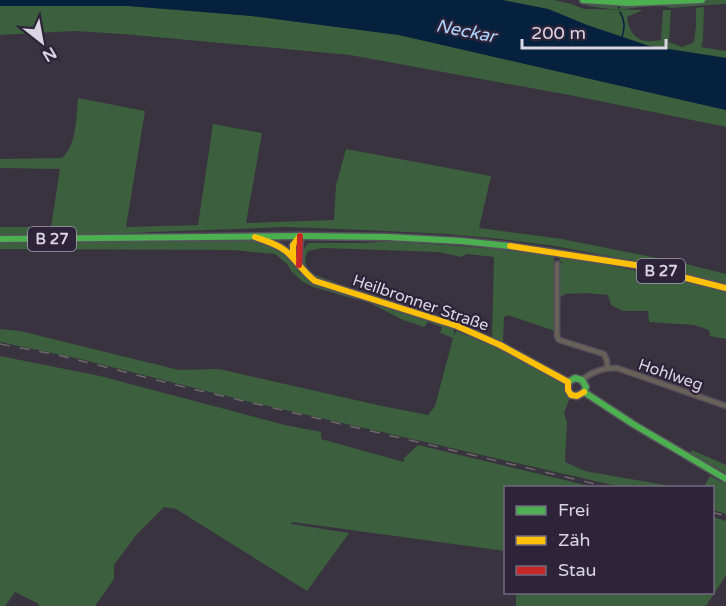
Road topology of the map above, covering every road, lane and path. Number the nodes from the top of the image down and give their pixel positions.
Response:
1 (583, 0) edge
2 (702, 0) edge
3 (300, 236) junction
4 (253, 237) junction
5 (0, 239) edge
6 (293, 258) junction
7 (299, 264) junction
8 (557, 264) dead end
9 (726, 288) edge
10 (607, 368) junction
11 (582, 380) junction
12 (568, 382) junction
13 (584, 392) junction
14 (726, 406) edge
15 (726, 479) edge

1 - 2 main road
3 - 4 main road, B 27
3 - 6 main road
3 - 7 main road
3 - 9 main road, B 27
4 - 5 main road, B 27
4 - 6 main road, Heilbronner Straße
6 - 7 main road, Heilbronner Straße
7 - 12 main road, Heilbronner Straße
8 - 10 street
10 - 11 street
10 - 14 street, Hohlweg
11 - 12 main road
11 - 13 main road
12 - 13 main road, Heilbronner Straße
13 - 15 main road, Heilbronner Straße

